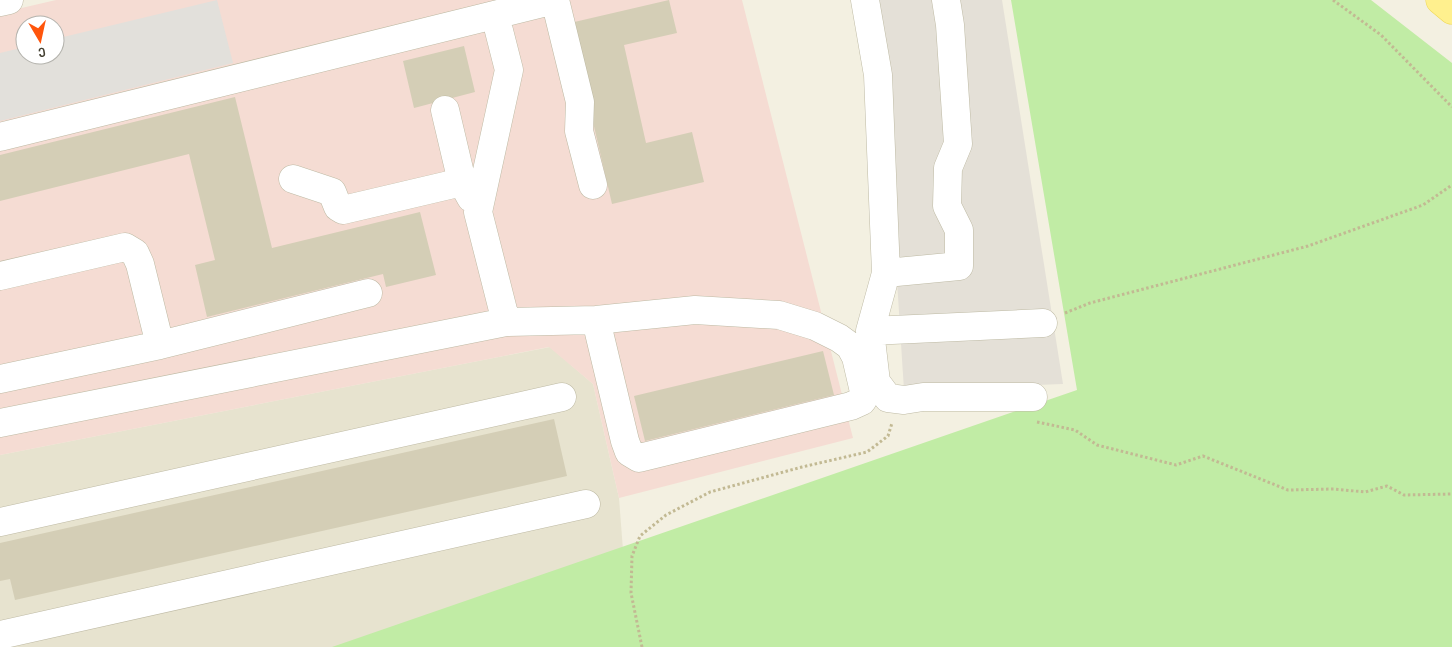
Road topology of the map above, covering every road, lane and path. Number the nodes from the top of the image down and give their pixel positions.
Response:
1 (9, 0) edge
2 (555, 0) edge
3 (865, 0) edge
4 (946, 0) edge
5 (1333, 0) edge
6 (1440, 0) edge
7 (0, 2) edge
8 (1452, 10) edge
9 (495, 15) junction
10 (1452, 107) edge
11 (445, 110) dead end
12 (0, 137) edge
13 (293, 179) dead end
14 (462, 182) junction
15 (593, 185) dead end
16 (1452, 185) edge
17 (478, 212) junction
18 (886, 273) junction
19 (0, 276) edge
20 (368, 294) dead end
21 (596, 320) junction
22 (506, 322) junction
23 (1043, 323) joint
24 (870, 331) junction
25 (160, 345) junction
26 (0, 379) edge
27 (562, 397) dead end
28 (888, 398) junction
29 (1032, 409) joint
30 (0, 422) edge
31 (1452, 494) edge
32 (586, 504) dead end
33 (0, 522) edge
34 (0, 635) edge
35 (642, 647) edge

1 - 7 lane
2 - 9 lane
2 - 15 lane
3 - 18 lane
4 - 18 lane
5 - 10 path
6 - 8 main road
9 - 12 lane
9 - 17 lane
11 - 14 lane
13 - 14 lane
14 - 17 lane
16 - 23 path
17 - 22 lane
18 - 24 lane
19 - 25 lane
20 - 25 lane
21 - 21 lane
21 - 22 lane
22 - 30 lane
23 - 24 lane
24 - 28 lane
25 - 26 lane
27 - 33 lane
28 - 29 lane
28 - 35 path
29 - 31 path
32 - 34 lane

